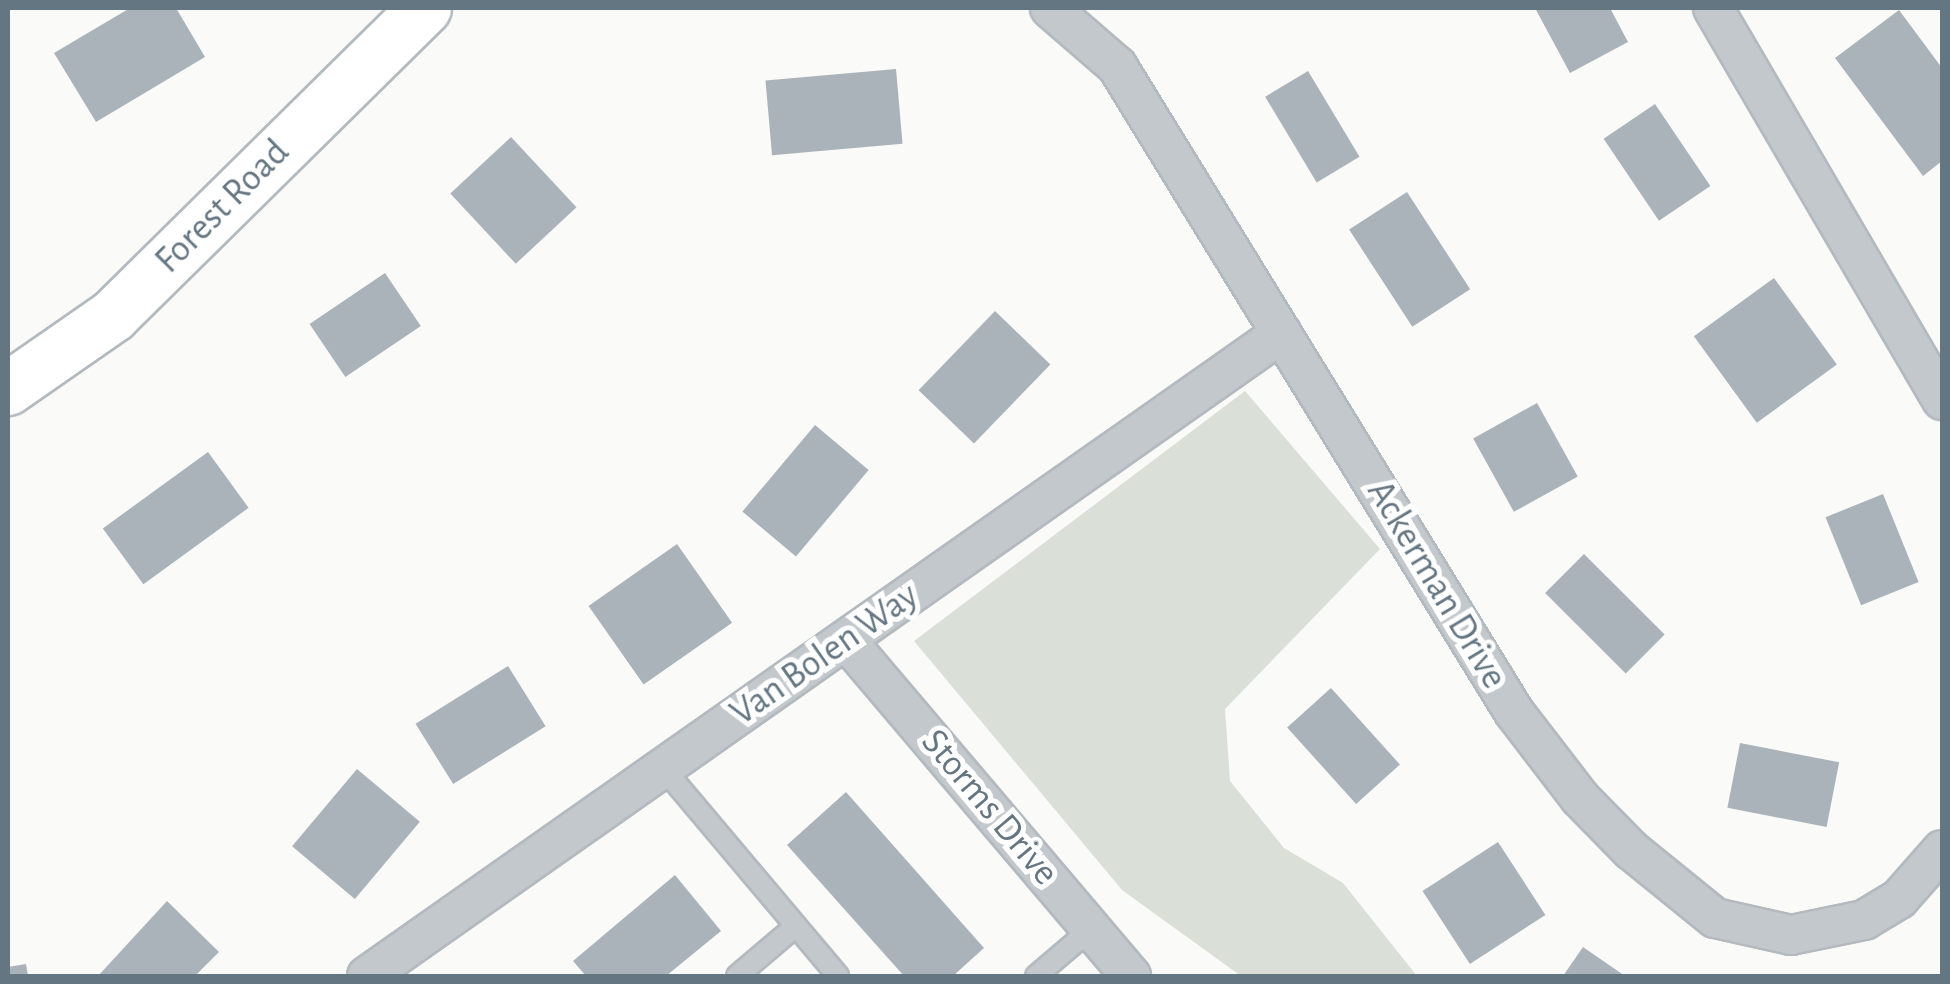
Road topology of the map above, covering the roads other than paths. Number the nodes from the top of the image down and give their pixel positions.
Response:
1 (425, 8) edge
2 (1050, 8) edge
3 (1712, 8) edge
4 (1282, 332) junction
5 (8, 389) edge
6 (1942, 400) edge
7 (846, 640) junction
8 (664, 768) junction
9 (1942, 850) edge
10 (796, 926) junction
11 (1091, 929) junction
12 (367, 976) edge
13 (737, 976) edge
14 (838, 976) edge
15 (1036, 976) edge
16 (1132, 976) edge

1 - 5 main road, Forest Road
2 - 4 street, Ackerman Drive
3 - 6 street
4 - 7 street, Van Bolen Way
4 - 9 street, Ackerman Drive
7 - 8 street, Van Bolen Way
7 - 11 street, Storms Drive
8 - 10 lane
8 - 12 street, Van Bolen Way
10 - 13 lane
10 - 14 lane
11 - 15 lane
11 - 16 street, Storms Drive

